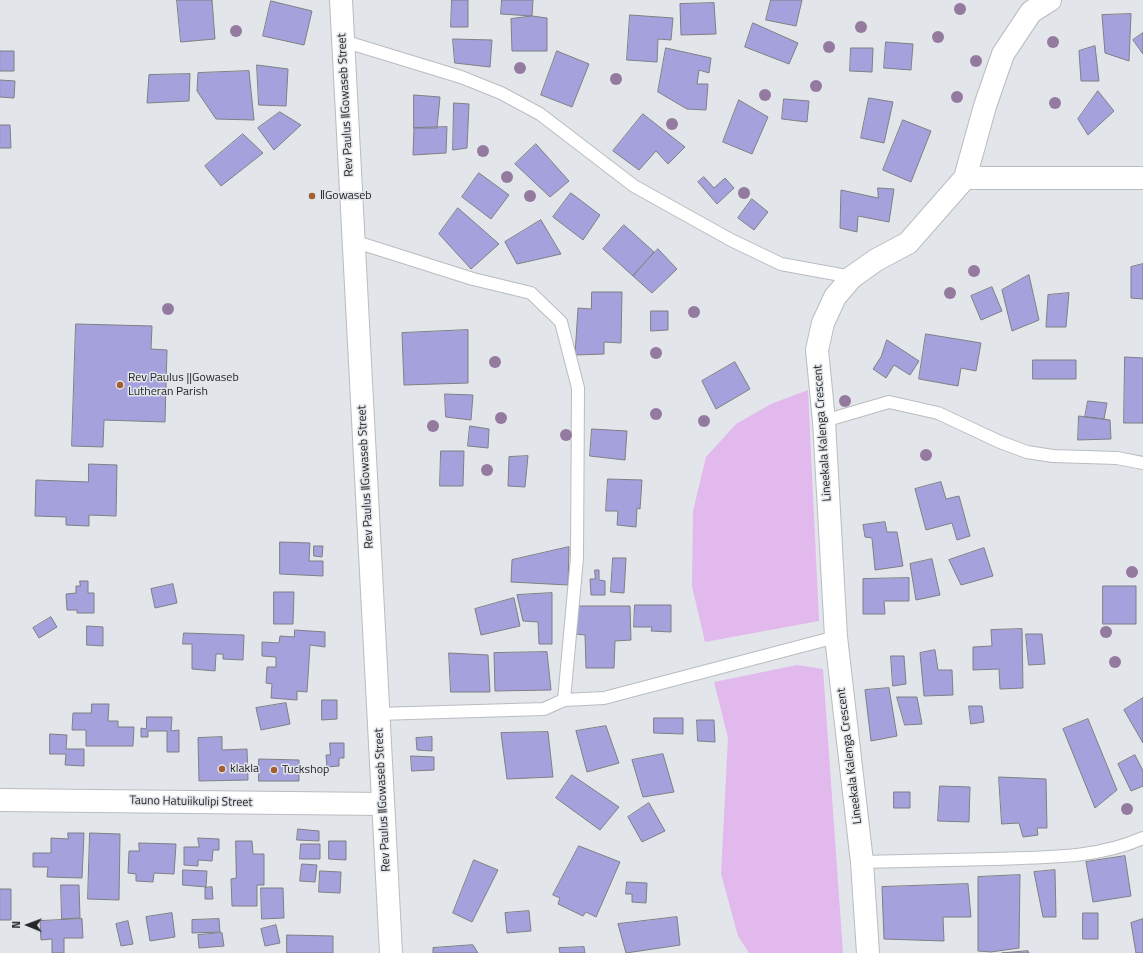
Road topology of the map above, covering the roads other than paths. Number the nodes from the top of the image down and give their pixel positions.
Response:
1 (341, 0) edge
2 (1050, 0) edge
3 (343, 41) junction
4 (965, 178) junction
5 (1143, 178) edge
6 (354, 241) junction
7 (852, 277) junction
8 (824, 420) junction
9 (1143, 463) edge
10 (836, 637) junction
11 (564, 700) junction
12 (378, 714) junction
13 (0, 800) edge
14 (383, 804) junction
15 (1143, 838) edge
16 (862, 862) junction
17 (391, 953) edge
18 (868, 953) edge

1 - 3 street, Rev Paulus ǁGowaseb Street
2 - 4 street, Lineekala Kalenga Crescent
3 - 6 street, Rev Paulus ǁGowaseb Street
3 - 7 lane
4 - 5 street
4 - 7 street, Lineekala Kalenga Crescent
6 - 11 lane
6 - 12 street, Rev Paulus ǁGowaseb Street
7 - 8 street, Lineekala Kalenga Crescent
8 - 9 lane
8 - 10 street, Lineekala Kalenga Crescent
10 - 11 lane
10 - 16 street, Lineekala Kalenga Crescent
11 - 12 lane
12 - 14 street, Rev Paulus ǁGowaseb Street
13 - 14 street, Tauno Hatuiikulipi Street
14 - 17 street, Rev Paulus ǁGowaseb Street
15 - 16 lane
16 - 18 street, Lineekala Kalenga Crescent

